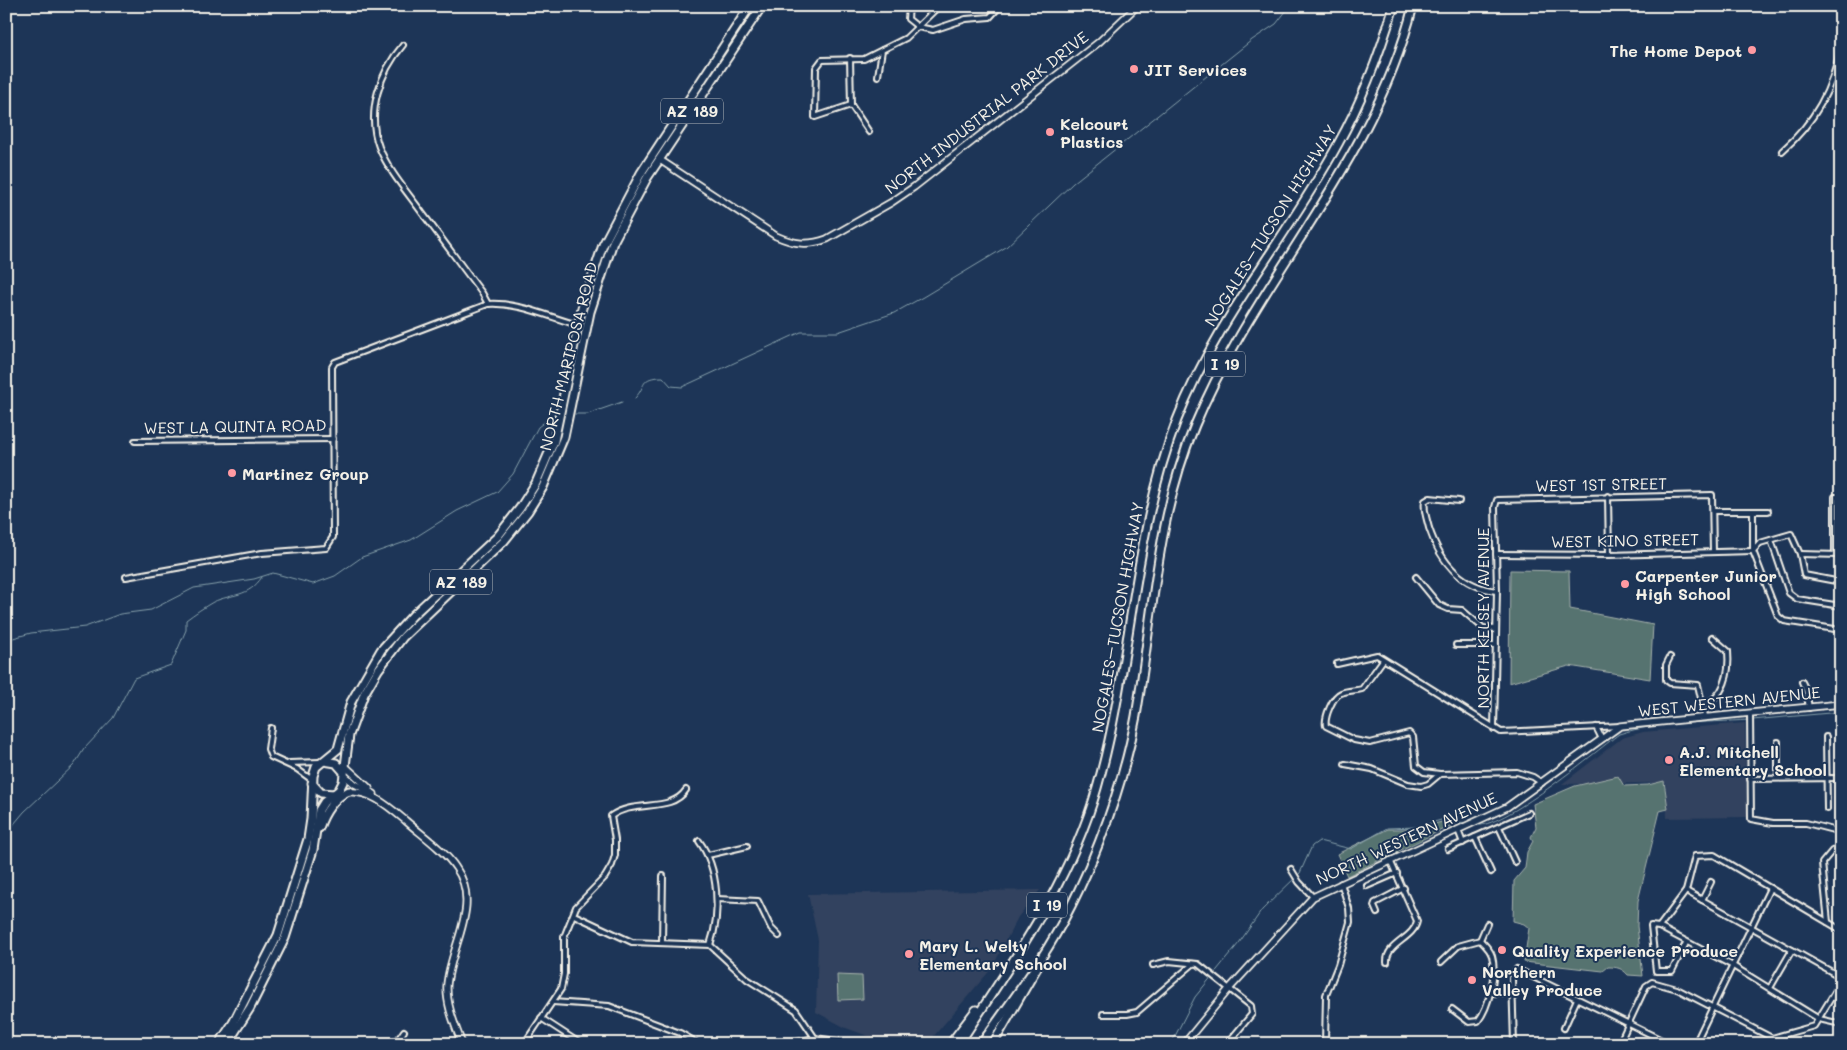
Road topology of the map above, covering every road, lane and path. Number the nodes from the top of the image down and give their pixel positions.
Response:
1 (750, 6) edge
2 (762, 6) edge
3 (909, 6) edge
4 (939, 6) edge
5 (1000, 6) edge
6 (1137, 6) edge
7 (1389, 6) edge
8 (1394, 6) edge
9 (1413, 6) edge
10 (918, 27) junction
11 (403, 45) dead end
12 (1841, 48) edge
13 (882, 50) junction
14 (850, 58) junction
15 (878, 76) dead end
16 (691, 98) junction
17 (1359, 102) junction
18 (851, 106) junction
19 (869, 132) dead end
20 (1782, 151) dead end
21 (660, 160) junction
22 (618, 214) junction
23 (625, 217) junction
24 (488, 304) junction
25 (578, 325) junction
26 (569, 397) junction
27 (333, 439) junction
28 (135, 441) dead end
29 (1608, 496) junction
30 (1841, 497) edge
31 (1459, 501) dead end
32 (1495, 507) joint
33 (1753, 511) junction
34 (1768, 511) dead end
35 (1713, 512) junction
36 (1771, 540) junction
37 (1753, 551) junction
38 (1713, 552) junction
39 (1496, 554) junction
40 (1800, 554) junction
41 (1609, 555) junction
42 (1835, 555) junction
43 (1841, 555) edge
44 (126, 577) dead end
45 (454, 577) junction
46 (1416, 577) dead end
47 (1841, 582) edge
48 (454, 588) junction
49 (1497, 591) junction
50 (1841, 606) edge
51 (404, 624) junction
52 (1496, 629) junction
53 (1841, 630) edge
54 (404, 636) junction
55 (1712, 637) dead end
56 (1456, 645) dead end
57 (1496, 645) junction
58 (1670, 657) dead end
59 (1383, 660) junction
60 (1337, 664) dead end
61 (369, 669) junction
62 (372, 680) junction
63 (1802, 682) dead end
64 (1841, 704) edge
65 (1702, 706) junction
66 (1809, 708) junction
67 (1750, 714) junction
68 (1705, 716) junction
69 (1596, 726) junction
70 (1620, 726) junction
71 (271, 728) dead end
72 (1494, 729) junction
73 (1826, 737) dead end
74 (1602, 739) junction
75 (1778, 742) dead end
76 (323, 761) junction
77 (284, 763) junction
78 (1345, 764) dead end
79 (344, 770) junction
80 (1440, 774) junction
81 (1778, 778) junction
82 (1827, 778) junction
83 (1841, 778) edge
84 (1750, 779) junction
85 (312, 782) junction
86 (1542, 783) junction
87 (686, 790) dead end
88 (350, 791) junction
89 (336, 793) junction
90 (378, 796) junction
91 (387, 805) junction
92 (1827, 809) dead end
93 (1529, 813) dead end
94 (1499, 827) junction
95 (1458, 830) junction
96 (1841, 832) edge
97 (1475, 837) junction
98 (699, 841) dead end
99 (1463, 842) junction
100 (747, 846) dead end
101 (1841, 848) edge
102 (1448, 849) dead end
103 (313, 850) junction
104 (708, 855) junction
105 (1390, 860) junction
106 (1515, 862) dead end
107 (1291, 869) dead end
108 (1492, 872) dead end
109 (1397, 873) junction
110 (663, 876) dead end
111 (1711, 882) dead end
112 (1341, 883) junction
113 (1368, 886) dead end
114 (1404, 888) junction
115 (1770, 888) junction
116 (1686, 891) junction
117 (1312, 897) junction
118 (717, 900) junction
119 (1702, 900) junction
120 (1378, 913) dead end
121 (574, 915) junction
122 (1828, 922) junction
123 (1487, 924) dead end
124 (1751, 927) junction
125 (1659, 928) junction
126 (1841, 930) edge
127 (779, 936) dead end
128 (1480, 940) junction
129 (662, 943) junction
130 (1686, 943) junction
131 (710, 945) junction
132 (1792, 950) junction
133 (1039, 962) junction
134 (1387, 962) dead end
135 (1441, 962) dead end
136 (1011, 964) junction
137 (1193, 964) junction
138 (1153, 965) dead end
139 (1733, 966) junction
140 (1841, 977) edge
141 (1841, 982) edge
142 (1770, 988) junction
143 (1229, 989) junction
144 (1491, 993) junction
145 (1512, 993) junction
146 (1577, 999) junction
147 (553, 1002) junction
148 (1713, 1007) junction
149 (1452, 1009) dead end
150 (1103, 1014) dead end
151 (541, 1018) junction
152 (1819, 1019) junction
153 (1628, 1024) junction
154 (1841, 1024) edge
155 (1564, 1028) dead end
156 (404, 1031) dead end
157 (815, 1038) junction
158 (1659, 1038) junction
159 (218, 1044) edge
160 (228, 1044) edge
161 (395, 1044) edge
162 (462, 1044) edge
163 (524, 1044) edge
164 (581, 1044) edge
165 (699, 1044) edge
166 (787, 1044) edge
167 (859, 1044) edge
168 (950, 1044) edge
169 (959, 1044) edge
170 (981, 1044) edge
171 (993, 1044) edge
172 (1184, 1044) edge
173 (1227, 1044) edge
174 (1325, 1044) edge
175 (1514, 1044) edge
176 (1619, 1044) edge
177 (1657, 1044) edge
178 (1670, 1044) edge
179 (1695, 1044) edge

1 - 16 highway, NORTH MARIPOSA ROAD / AZ 189
2 - 21 highway, NORTH MARIPOSA ROAD / AZ 189
3 - 10 street
4 - 10 street
5 - 10 street
6 - 21 street, NORTH INDUSTRIAL PARK DRIVE
7 - 17 highway
8 - 17 highway, NOGALES–TUCSON HIGHWAY / I 19
9 - 133 highway, NOGALES–TUCSON HIGHWAY / I 19
10 - 13 street
11 - 24 street
12 - 20 street
13 - 14 street
13 - 15 street
14 - 18 street
14 - 18 street
16 - 21 highway
16 - 22 highway, NORTH MARIPOSA ROAD / AZ 189
17 - 136 highway, NOGALES–TUCSON HIGHWAY / I 19
18 - 19 street
21 - 22 highway
21 - 23 highway, NORTH MARIPOSA ROAD / AZ 189
22 - 25 highway, NORTH MARIPOSA ROAD / AZ 189
23 - 25 highway
23 - 26 highway, NORTH MARIPOSA ROAD / AZ 189
24 - 25 street, WEST LA QUINTA ROAD
24 - 27 street, WEST LA QUINTA ROAD
25 - 26 highway, NORTH MARIPOSA ROAD / AZ 189
26 - 45 highway, NORTH MARIPOSA ROAD / AZ 189
26 - 48 highway, NORTH MARIPOSA ROAD / AZ 189
27 - 28 street, WEST LA QUINTA ROAD
27 - 44 street
29 - 32 street, WEST 1ST STREET
29 - 35 street, WEST 1ST STREET
29 - 41 street
30 - 42 street
31 - 49 street
32 - 39 street, NORTH KELSEY AVENUE
33 - 34 street
33 - 35 street
33 - 37 street
35 - 38 street
36 - 37 street
36 - 40 street
36 - 50 street
37 - 38 street, WEST KINO STREET
37 - 53 street
38 - 41 street, WEST KINO STREET
39 - 41 street, WEST KINO STREET
39 - 49 street, NORTH KELSEY AVENUE
40 - 42 street
40 - 47 street
42 - 43 street
45 - 48 highway
45 - 51 highway, NORTH MARIPOSA ROAD / AZ 189
46 - 52 street
48 - 54 highway, NORTH MARIPOSA ROAD / AZ 189
49 - 52 street, NORTH KELSEY AVENUE
51 - 54 highway
51 - 61 highway, NORTH MARIPOSA ROAD / AZ 189
52 - 57 street, NORTH KELSEY AVENUE
54 - 62 highway, NORTH MARIPOSA ROAD / AZ 189
55 - 65 street
56 - 57 street
57 - 72 street, NORTH KELSEY AVENUE
58 - 65 street
59 - 60 street
59 - 72 street
59 - 80 street
61 - 62 highway
61 - 76 highway, NORTH MARIPOSA ROAD / AZ 189
62 - 79 highway, NORTH MARIPOSA ROAD / AZ 189
63 - 66 street
64 - 66 street, WEST WESTERN AVENUE
65 - 68 street
66 - 67 street, WEST WESTERN AVENUE
67 - 68 street, WEST WESTERN AVENUE
67 - 84 street
68 - 70 street, WEST WESTERN AVENUE
69 - 70 street
69 - 72 street
69 - 74 street
70 - 74 street, NORTH WESTERN AVENUE
71 - 77 street
73 - 82 street
74 - 86 street, NORTH WESTERN AVENUE
75 - 81 street
76 - 77 street
76 - 79 highway
76 - 85 highway, NORTH MARIPOSA ROAD / AZ 189
77 - 85 street
78 - 80 street
79 - 89 highway, NORTH MARIPOSA ROAD / AZ 189
79 - 90 street
79 - 90 street
80 - 86 street
81 - 82 street
81 - 84 street
82 - 83 street
82 - 92 street
84 - 96 street
85 - 89 highway
85 - 159 highway, NORTH MARIPOSA ROAD / AZ 189
86 - 95 street, NORTH WESTERN AVENUE
87 - 121 street
88 - 89 street
88 - 91 street
88 - 103 highway
89 - 103 highway, NORTH MARIPOSA ROAD / AZ 189
90 - 91 street
91 - 162 street
93 - 94 street
94 - 97 street
94 - 106 street
95 - 99 street
95 - 105 street, NORTH WESTERN AVENUE
97 - 99 street
97 - 108 street
98 - 104 street
99 - 102 street
100 - 104 street
101 - 122 street
103 - 160 highway, NORTH MARIPOSA ROAD / AZ 189
104 - 118 street
105 - 109 street
105 - 112 street, NORTH WESTERN AVENUE
107 - 117 street
109 - 113 street
109 - 114 street
110 - 129 street
111 - 119 street
112 - 117 street, NORTH WESTERN AVENUE
112 - 174 street
114 - 120 street
114 - 134 street
115 - 116 street
115 - 122 street
115 - 124 street
116 - 119 street
116 - 125 street
117 - 143 street, NORTH WESTERN AVENUE
118 - 127 street
118 - 131 street
119 - 124 street
121 - 129 street
121 - 147 street
122 - 126 street
123 - 128 street
124 - 132 street
124 - 139 street
125 - 130 street
125 - 130 street
128 - 135 street
128 - 144 street
129 - 131 street
130 - 139 street
131 - 157 street
132 - 140 street
132 - 142 street
133 - 170 highway, NOGALES–TUCSON HIGHWAY / I 19
133 - 171 highway
136 - 168 highway
136 - 169 highway, NOGALES–TUCSON HIGHWAY / I 19
137 - 138 street
137 - 143 street
137 - 150 street
139 - 142 street
139 - 148 street
141 - 152 street
142 - 152 street
143 - 172 street, NORTH WESTERN AVENUE
143 - 173 street
144 - 145 street
144 - 149 street
145 - 146 street
145 - 175 street
146 - 153 street
146 - 155 street
147 - 151 street
147 - 165 street
148 - 152 street
148 - 153 street
148 - 179 street
151 - 163 street
151 - 164 street
152 - 154 street
153 - 158 street
153 - 176 street
156 - 161 street
157 - 166 street
157 - 167 street
158 - 177 street
158 - 178 street

